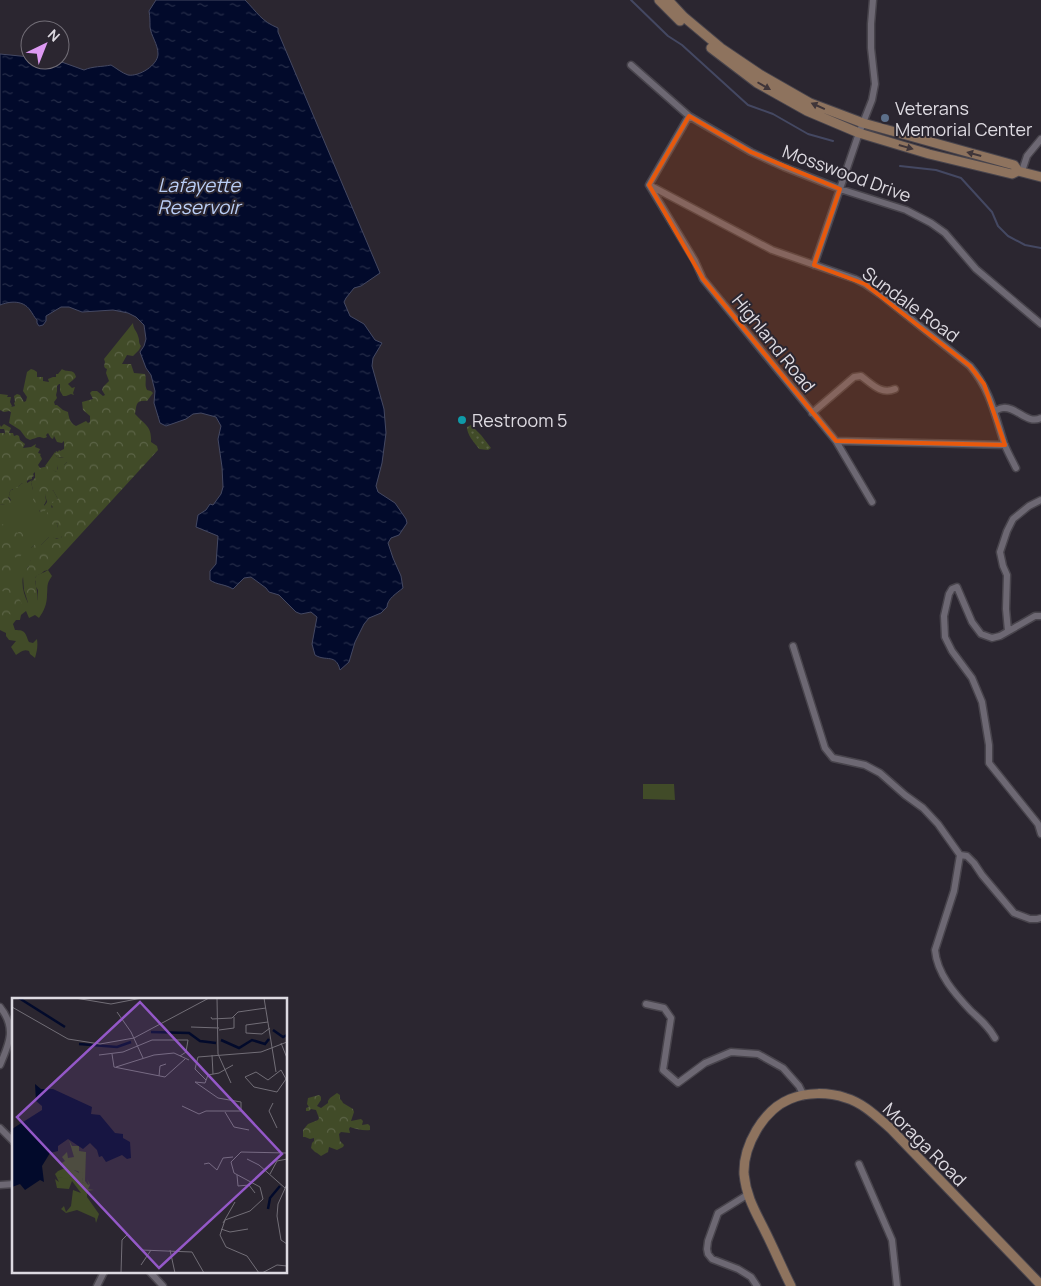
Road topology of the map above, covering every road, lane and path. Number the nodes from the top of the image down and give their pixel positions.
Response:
1 (659, 0) edge
2 (668, 0) edge
3 (873, 0) edge
4 (631, 65) dead end
5 (689, 116) junction
6 (863, 123) junction
7 (859, 133) junction
8 (1041, 139) edge
9 (1020, 171) junction
10 (1041, 177) edge
11 (649, 185) junction
12 (840, 189) junction
13 (814, 265) junction
14 (1041, 324) edge
15 (895, 389) dead end
16 (995, 411) junction
17 (812, 413) junction
18 (1041, 418) edge
19 (836, 441) junction
20 (1005, 445) junction
21 (1016, 468) dead end
22 (1041, 500) edge
23 (872, 502) dead end
24 (1041, 616) edge
25 (1008, 631) junction
26 (793, 646) dead end
27 (1041, 834) edge
28 (960, 855) junction
29 (1041, 918) edge
30 (646, 1004) dead end
31 (0, 1008) edge
32 (995, 1038) dead end
33 (0, 1065) edge
34 (804, 1096) junction
35 (0, 1128) edge
36 (12, 1140) edge
37 (859, 1164) dead end
38 (747, 1195) junction
39 (103, 1274) edge
40 (152, 1274) edge
41 (1041, 1285) edge
42 (97, 1286) edge
43 (163, 1286) edge
44 (757, 1286) edge
45 (791, 1286) edge
46 (897, 1286) edge

1 -> 7 main road
6 -> 2 main road
3 - 6 street
4 - 5 street, Mosswood Drive
5 - 11 street
5 - 12 street, Mosswood Drive
6 - 7 street
9 -> 6 main road
7 -> 9 main road
7 - 12 street
8 - 9 street
9 - 10 main road
11 - 13 street, Sundale Road
11 - 17 street, Highland Road
12 - 13 street
12 - 14 street, Mosswood Drive
13 - 16 street, Sundale Road
15 - 17 street
16 - 18 street
16 - 20 street, Sundale Road
17 - 19 street, Highland Road
19 - 20 street
19 - 23 street, Highland Road
20 - 21 street, Sundale Road
22 - 25 street
24 - 25 street
25 - 27 street
26 - 28 street
28 - 29 street
28 - 32 street
30 - 34 street
31 - 33 street
34 - 38 main road, Moraga Road
34 - 41 main road, Moraga Road
35 - 36 street
37 - 46 street
38 - 44 street
38 - 45 main road, Moraga Road
39 - 42 street
40 - 43 street

